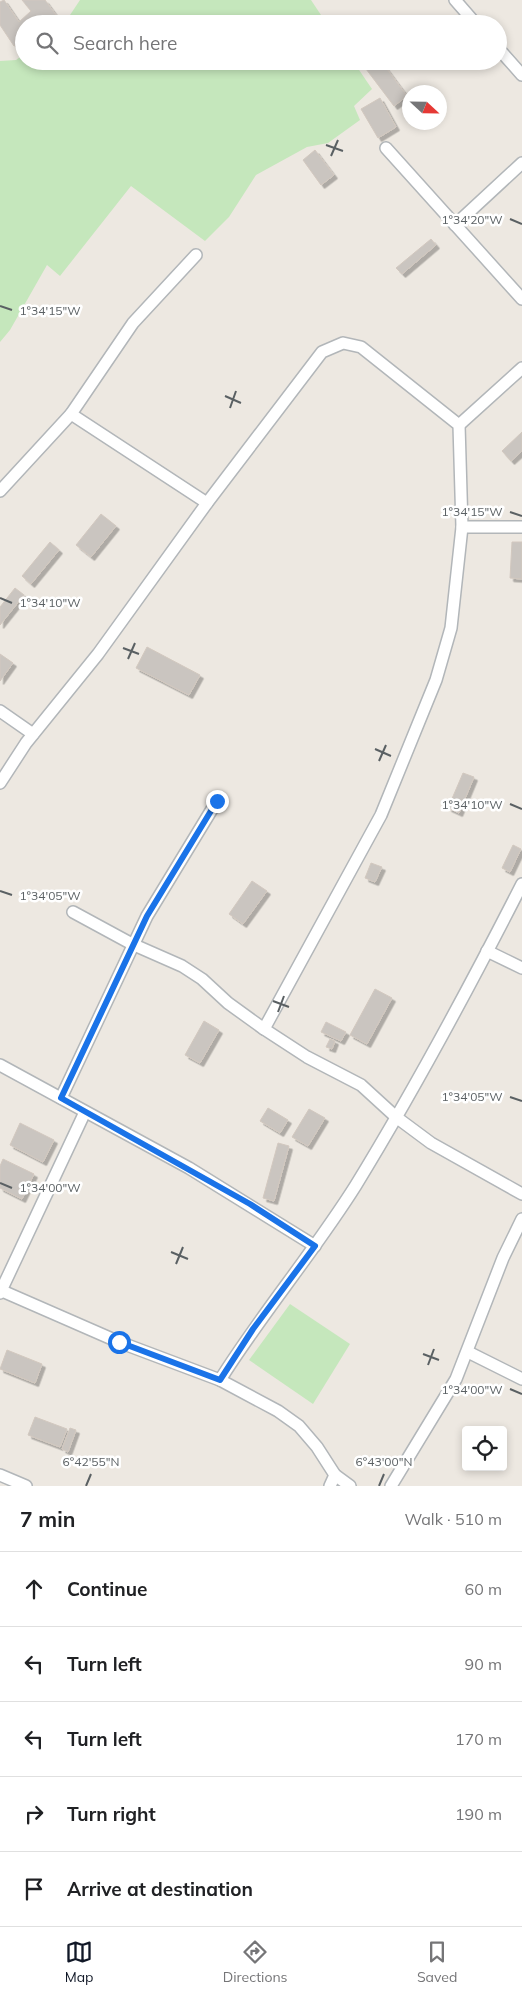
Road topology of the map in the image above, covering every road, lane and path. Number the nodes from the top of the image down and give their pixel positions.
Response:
1 (455, 0) edge
2 (468, 15) edge
3 (507, 58) edge
4 (522, 75) edge
5 (386, 148) dead end
6 (522, 163) edge
7 (455, 224) junction
8 (196, 255) dead end
9 (522, 299) edge
10 (522, 368) edge
11 (72, 414) junction
12 (460, 425) junction
13 (0, 491) edge
14 (207, 503) junction
15 (462, 527) junction
16 (522, 527) edge
17 (0, 711) edge
18 (33, 734) junction
19 (0, 783) edge
20 (217, 801) dead end
21 (522, 885) edge
22 (73, 912) dead end
23 (132, 944) junction
24 (487, 952) junction
25 (522, 968) edge
26 (264, 1028) junction
27 (0, 1065) edge
28 (61, 1098) junction
29 (85, 1112) junction
30 (396, 1117) junction
31 (522, 1194) edge
32 (522, 1219) edge
33 (315, 1246) junction
34 (0, 1291) edge
35 (468, 1352) junction
36 (522, 1378) edge
37 (220, 1380) junction
38 (0, 1475) edge
39 (333, 1480) edge
40 (26, 1486) edge
41 (350, 1486) edge
42 (391, 1486) edge

1 - 2 street
3 - 4 street
5 - 7 street
6 - 7 street
7 - 9 street
8 - 11 street
10 - 12 street
11 - 13 street
11 - 14 street
12 - 14 street
12 - 15 street
14 - 18 street
15 - 16 street
15 - 26 street
17 - 18 street
18 - 19 street
20 - 23 street
21 - 24 street
22 - 23 street
23 - 26 street
23 - 28 street
24 - 25 street
24 - 30 street
26 - 30 street
27 - 28 street
28 - 29 street
29 - 33 street
29 - 34 street
30 - 31 street
30 - 33 street
32 - 35 street
33 - 37 street
34 - 37 street
35 - 36 street
35 - 42 street
37 - 39 street
38 - 40 street
39 - 41 street

